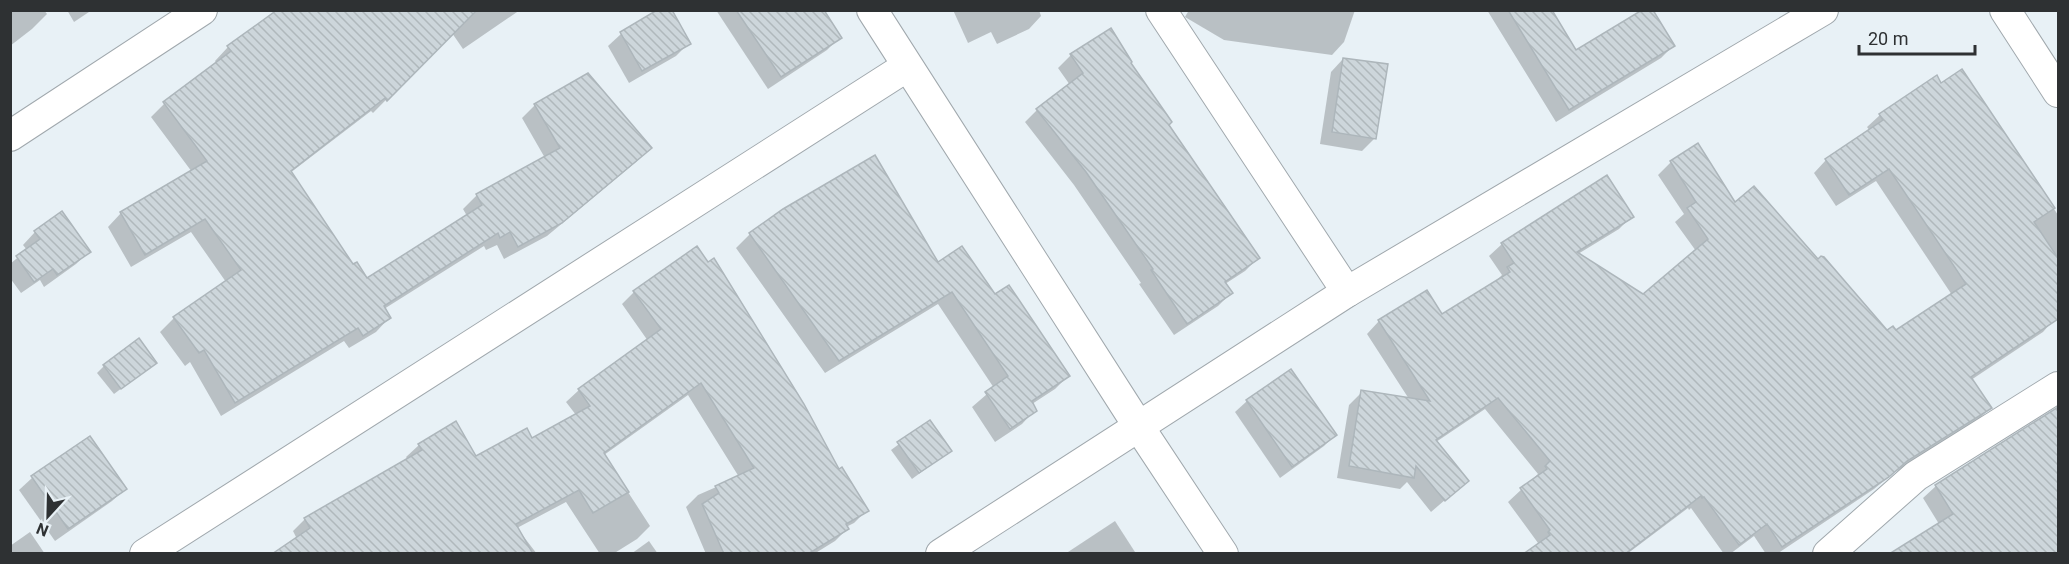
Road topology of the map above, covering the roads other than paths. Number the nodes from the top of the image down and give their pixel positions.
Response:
1 (202, 10) edge
2 (872, 10) edge
3 (1161, 10) edge
4 (1823, 10) edge
5 (2005, 10) edge
6 (906, 67) junction
7 (2058, 92) edge
8 (10, 136) edge
9 (1347, 292) junction
10 (2058, 387) edge
11 (1139, 427) junction
12 (145, 554) edge
13 (941, 554) edge
14 (1222, 554) edge
15 (1828, 554) edge

1 - 8 street
2 - 6 street
3 - 9 street
4 - 9 street
5 - 7 street
6 - 11 street
6 - 12 street
9 - 11 street
10 - 15 street
11 - 13 street
11 - 14 street

